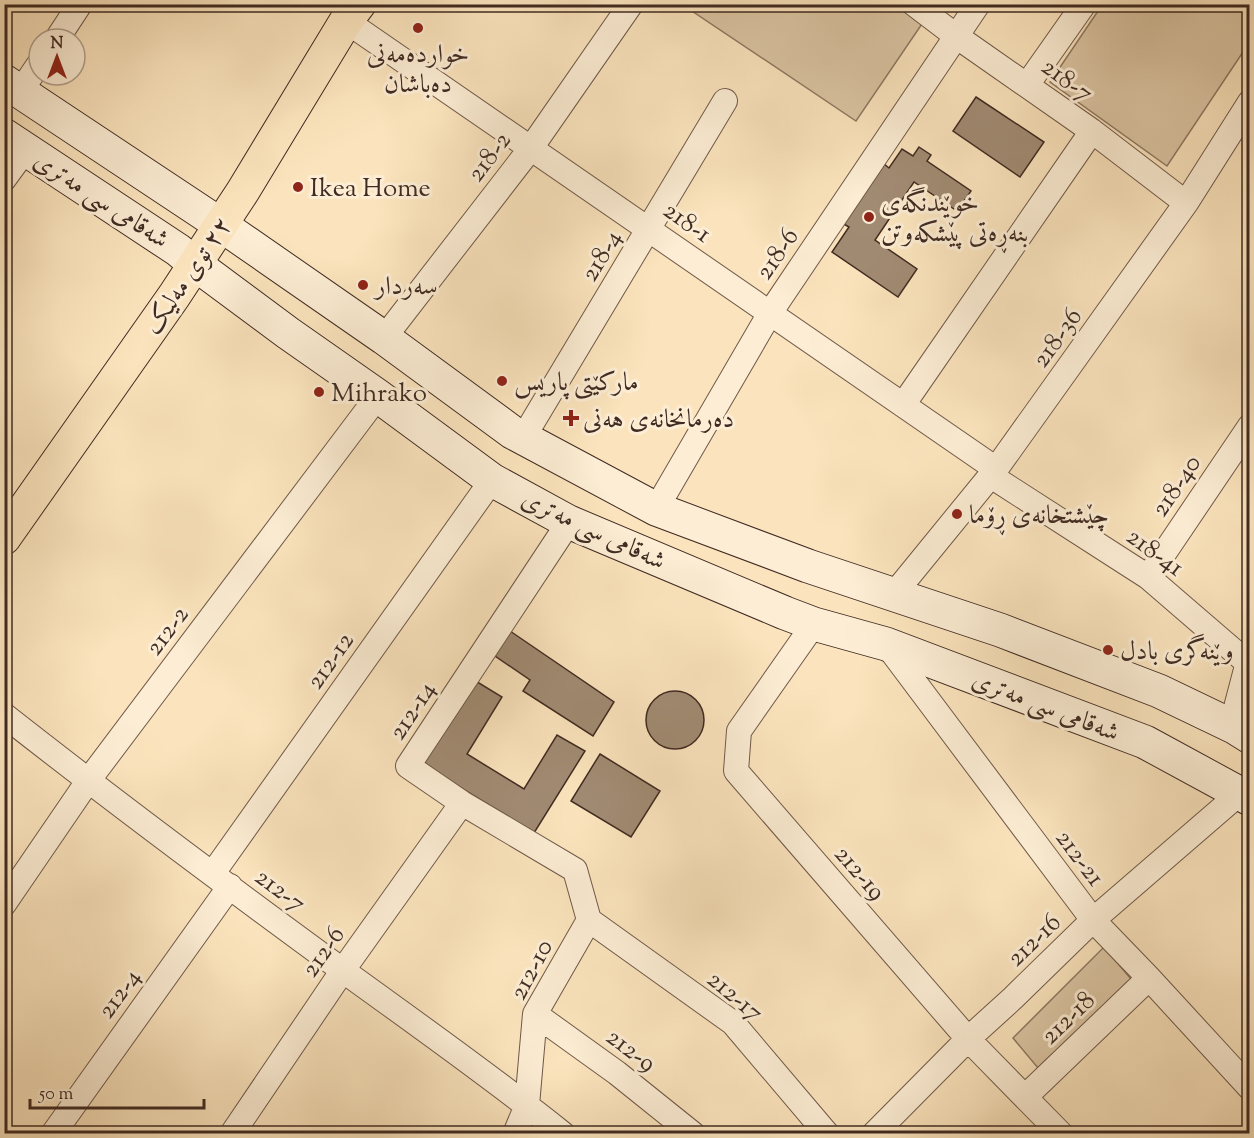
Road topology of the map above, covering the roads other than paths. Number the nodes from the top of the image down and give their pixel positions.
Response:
1 (81, 4) edge
2 (631, 4) edge
3 (914, 4) edge
4 (978, 4) edge
5 (1084, 4) edge
6 (351, 10) edge
7 (65, 27) edge
8 (956, 36) junction
9 (27, 74) edge
10 (1027, 85) junction
11 (12, 86) edge
12 (725, 101) dead end
13 (1250, 102) edge
14 (1092, 131) junction
15 (15, 142) edge
16 (531, 148) junction
17 (4, 179) edge
18 (1186, 203) junction
19 (212, 219) junction
20 (648, 229) junction
21 (187, 257) junction
22 (770, 313) junction
23 (384, 338) junction
24 (378, 396) junction
25 (903, 405) junction
26 (1250, 426) edge
27 (523, 438) junction
28 (993, 472) junction
29 (492, 480) junction
30 (4, 508) edge
31 (656, 509) junction
32 (569, 522) junction
33 (4, 538) edge
34 (737, 539) junction
35 (808, 566) junction
36 (1148, 577) junction
37 (716, 584) junction
38 (894, 594) junction
39 (800, 618) junction
40 (886, 644) junction
41 (1250, 666) edge
42 (4, 715) edge
43 (1242, 732) edge
44 (88, 781) junction
45 (1245, 796) edge
46 (462, 803) junction
47 (221, 880) junction
48 (4, 904) edge
49 (589, 921) junction
50 (1093, 921) junction
51 (343, 970) junction
52 (1149, 978) junction
53 (535, 1014) junction
54 (968, 1039) junction
55 (1250, 1089) edge
56 (1025, 1097) junction
57 (527, 1105) junction
58 (53, 1134) edge
59 (231, 1134) edge
60 (515, 1134) edge
61 (563, 1134) edge
62 (693, 1134) edge
63 (827, 1134) edge
64 (874, 1134) edge
65 (1061, 1134) edge

1 - 7 street
2 - 16 street, 218-2
3 - 8 street, 218-7
4 - 8 street, 218-6
5 - 10 street
6 - 16 street, 218-1
6 - 19 main road, ٢٢ توی مەلیک
8 - 10 street, 218-7
8 - 22 street, 218-6
9 - 11 street
10 - 14 street, 218-7
11 - 19 main road, شەقامی سی مەتری
12 - 20 street, 218-4
13 - 18 street, 218-36
14 - 18 street, 218-7
14 - 25 street
15 - 17 street
15 - 21 main road, شەقامی سی مەتری
16 - 20 street, 218-1
16 - 23 street, 218-2
18 - 28 street, 218-36
19 - 21 main road, ٢٢ توی مەلیک
19 - 23 main road, شەقامی سی مەتری
20 - 22 street, 218-1
20 - 27 street, 218-4
21 - 24 main road, شەقامی سی مەتری
21 - 30 main road, ٢٢ توی مەلیک
21 - 33 main road, ٢٢ توی مەلیک
22 - 25 street, 218-1
22 - 31 street, 218-6
23 - 27 main road, شەقامی سی مەتری
24 - 29 main road, شەقامی سی مەتری
24 - 44 street, 212-2
25 - 28 street, 218-1
26 - 36 street, 218-40
27 - 31 main road, شەقامی سی مەتری
28 - 36 street, 218-41
28 - 38 street, 218-36
29 - 32 main road, شەقامی سی مەتری
29 - 47 street, 212-12
31 - 34 main road, شەقامی سی مەتری
32 - 37 main road, شەقامی سی مەتری
32 - 46 street, 212-14
34 - 35 main road, شەقامی سی مەتری
34 - 37 main road
35 - 38 main road, شەقامی سی مەتری
35 - 39 main road
36 - 41 street, 218-41
37 - 39 main road, شەقامی سی مەتری
38 - 43 main road, شەقامی سی مەتری
39 - 40 main road, شەقامی سی مەتری
39 - 54 street, 212-19
40 - 45 main road, شەقامی سی مەتری
40 - 50 street, 212-21
41 - 43 street
42 - 44 street, 212-7
44 - 47 street, 212-7
44 - 48 street, 212-2
45 - 50 street, 212-16
46 - 49 street, 212-14
46 - 51 street, 212-6
47 - 51 street, 212-7
47 - 58 street, 212-4
49 - 53 street, 212-10
49 - 63 street, 212-17
50 - 52 street, 212-21
50 - 54 street, 212-16
51 - 57 street, 212-7
51 - 59 street, 212-6
52 - 55 street, 212-21
52 - 56 street, 212-18
53 - 57 street, 212-10
53 - 62 street, 212-9
54 - 56 street, 212-19
54 - 64 street, 212-16
56 - 65 street, 212-19
57 - 60 street, 212-10
57 - 61 street

